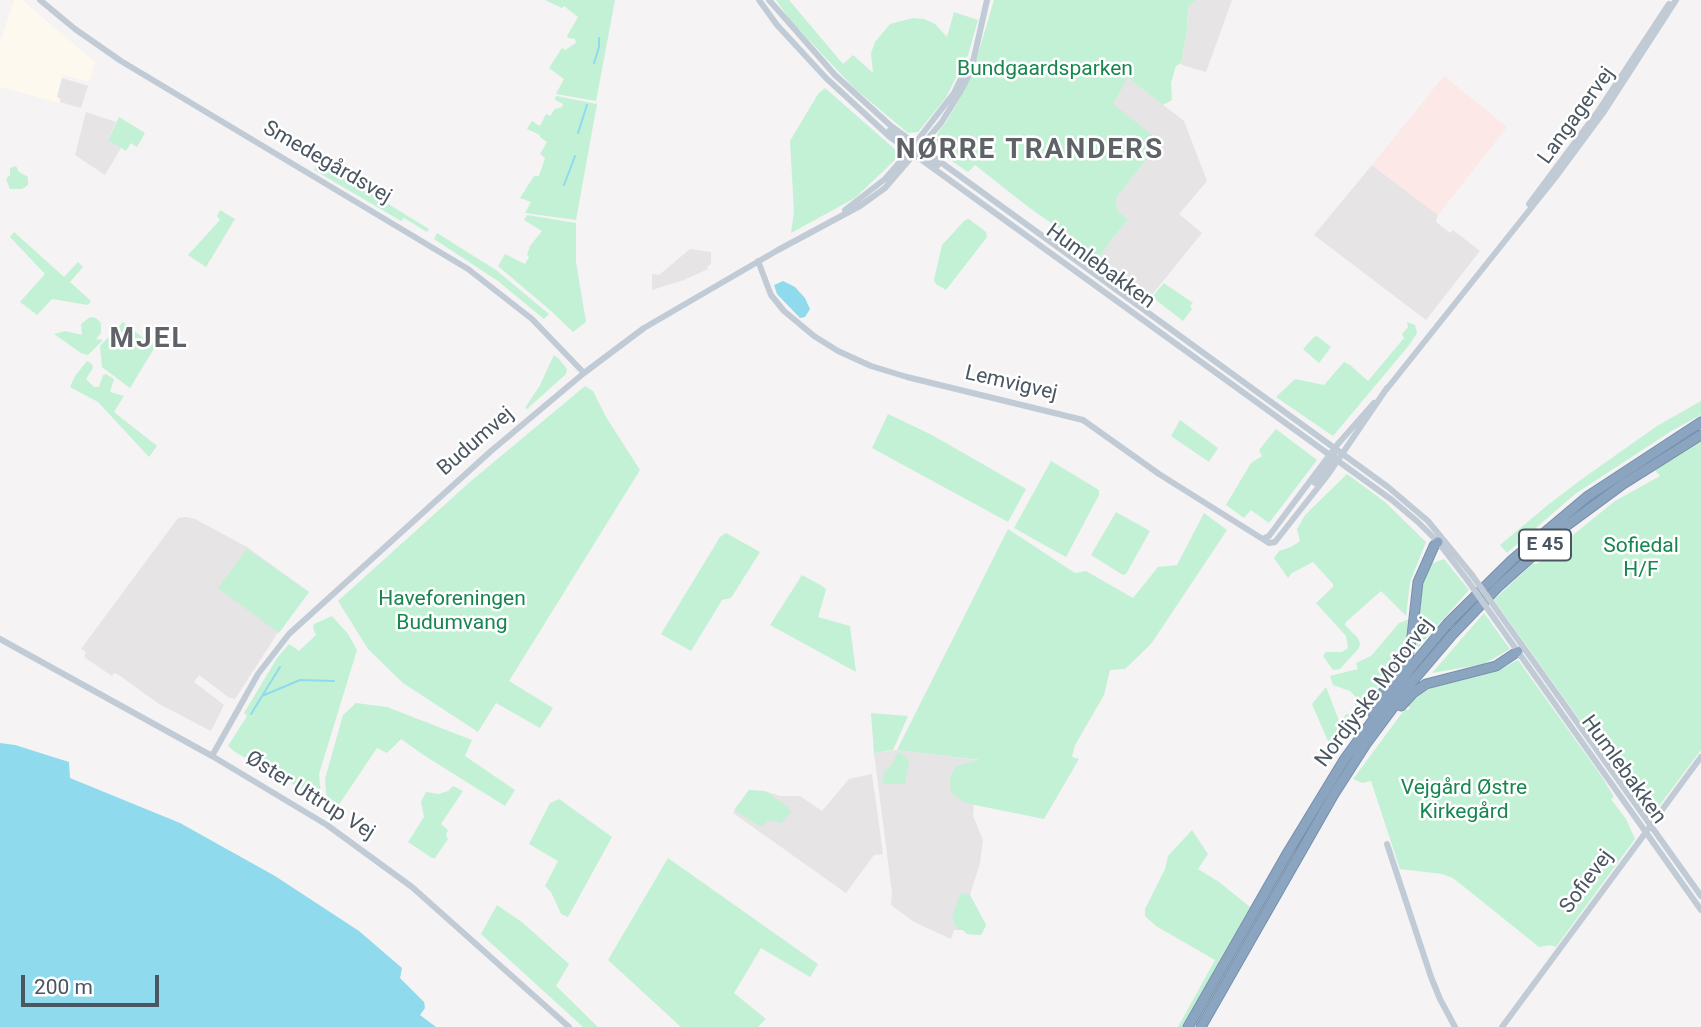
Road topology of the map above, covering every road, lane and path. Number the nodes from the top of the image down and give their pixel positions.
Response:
1 (40, 0) edge
2 (759, 0) edge
3 (769, 0) edge
4 (988, 0) edge
5 (1674, 0) edge
6 (914, 150) junction
7 (758, 261) junction
8 (584, 373) junction
9 (1387, 388) junction
10 (1701, 422) edge
11 (1701, 435) edge
12 (1338, 451) junction
13 (1334, 458) junction
14 (1441, 540) junction
15 (1266, 541) junction
16 (0, 639) edge
17 (1520, 650) junction
18 (212, 756) junction
19 (1701, 757) edge
20 (1334, 794) junction
21 (1304, 824) junction
22 (1387, 844) dead end
23 (1701, 896) edge
24 (1701, 910) edge
25 (569, 1027) edge
26 (1188, 1027) edge
27 (1201, 1027) edge
28 (1455, 1027) edge
29 (1502, 1027) edge

1 - 8 street, Smedegårdsvej
2 - 6 street
3 - 6 street, Humlebakken
4 - 6 street, Budumvej
5 - 9 street, Langagervej
6 - 7 street, Budumvej
6 - 12 street, Humlebakken
6 - 13 street, Humlebakken
7 - 8 street, Budumvej
7 - 15 street, Lemvigvej
8 - 18 street, Budumvej
9 - 12 street, Langagervej
9 - 12 street, Langagervej
10 - 21 highway, Nordjyske Motorvej / E 45
11 - 20 highway, Nordjyske Motorvej / E 45
12 - 13 street, Langagervej
12 - 14 street, Humlebakken
13 - 14 street, Humlebakken
13 - 15 street, Langagervej
13 - 15 street, Langagervej
14 - 17 street, Humlebakken, bridge
14 - 21 highway
16 - 18 street, Øster Uttrup Vej
17 - 20 highway
17 - 23 street, Humlebakken
17 - 24 street, Humlebakken
18 - 25 street, Øster Uttrup Vej
19 - 29 street, Sofievej, bridge
20 - 27 highway, Nordjyske Motorvej / E 45
21 - 26 highway, Nordjyske Motorvej / E 45
22 - 28 street

